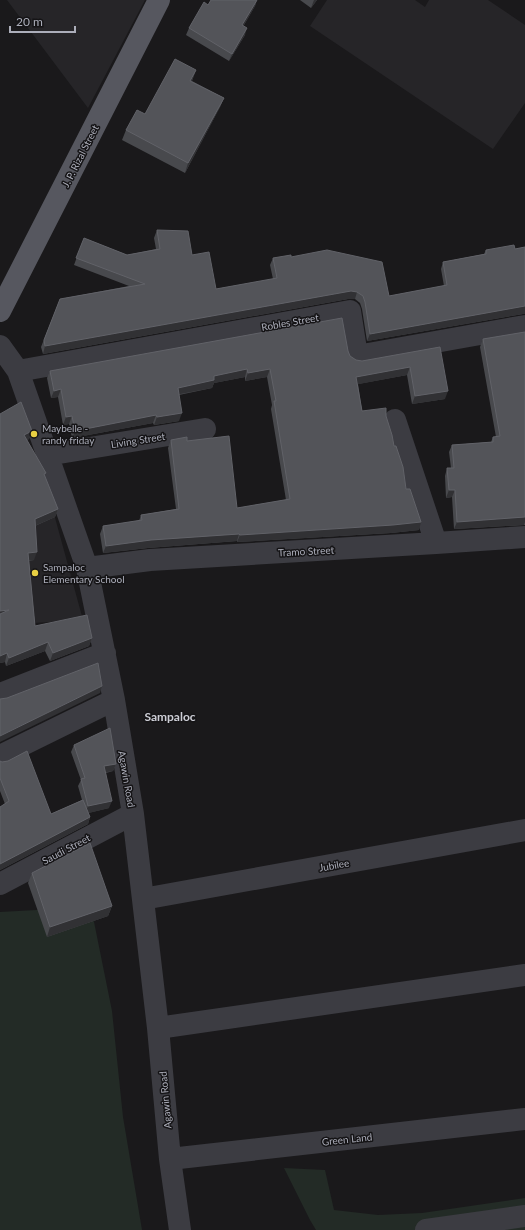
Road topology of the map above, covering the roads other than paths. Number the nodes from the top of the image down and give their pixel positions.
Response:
1 (160, 0) edge
2 (0, 310) edge
3 (525, 326) edge
4 (0, 346) edge
5 (18, 371) junction
6 (395, 420) dead end
7 (205, 429) dead end
8 (47, 455) junction
9 (525, 537) edge
10 (436, 543) junction
11 (87, 568) junction
12 (105, 653) junction
13 (0, 694) edge
14 (114, 700) junction
15 (0, 756) edge
16 (133, 814) junction
17 (525, 830) edge
18 (0, 884) edge
19 (143, 899) junction
20 (525, 975) edge
21 (158, 1028) junction
22 (525, 1119) edge
23 (170, 1159) junction
24 (525, 1216) edge
25 (180, 1230) edge
26 (426, 1230) edge

1 - 2 main road, J. P. Rizal Street
3 - 5 street, Robles Street
4 - 5 street, Agawin Road
5 - 8 street, Agawin Road
6 - 10 street
7 - 8 street, Living Street
8 - 11 street, Agawin Road
9 - 10 street, Tramo Street
10 - 11 street, Tramo Street
11 - 12 street, Agawin Road
12 - 13 street
12 - 14 street, Agawin Road
14 - 15 street
14 - 16 street, Agawin Road
16 - 18 street, Saudi Street
16 - 19 street, Agawin Road
17 - 19 street, Jubilee
19 - 21 street, Agawin Road
20 - 21 street
21 - 23 street, Agawin Road
22 - 23 street, Green Land
23 - 25 street, Agawin Road
24 - 26 street

